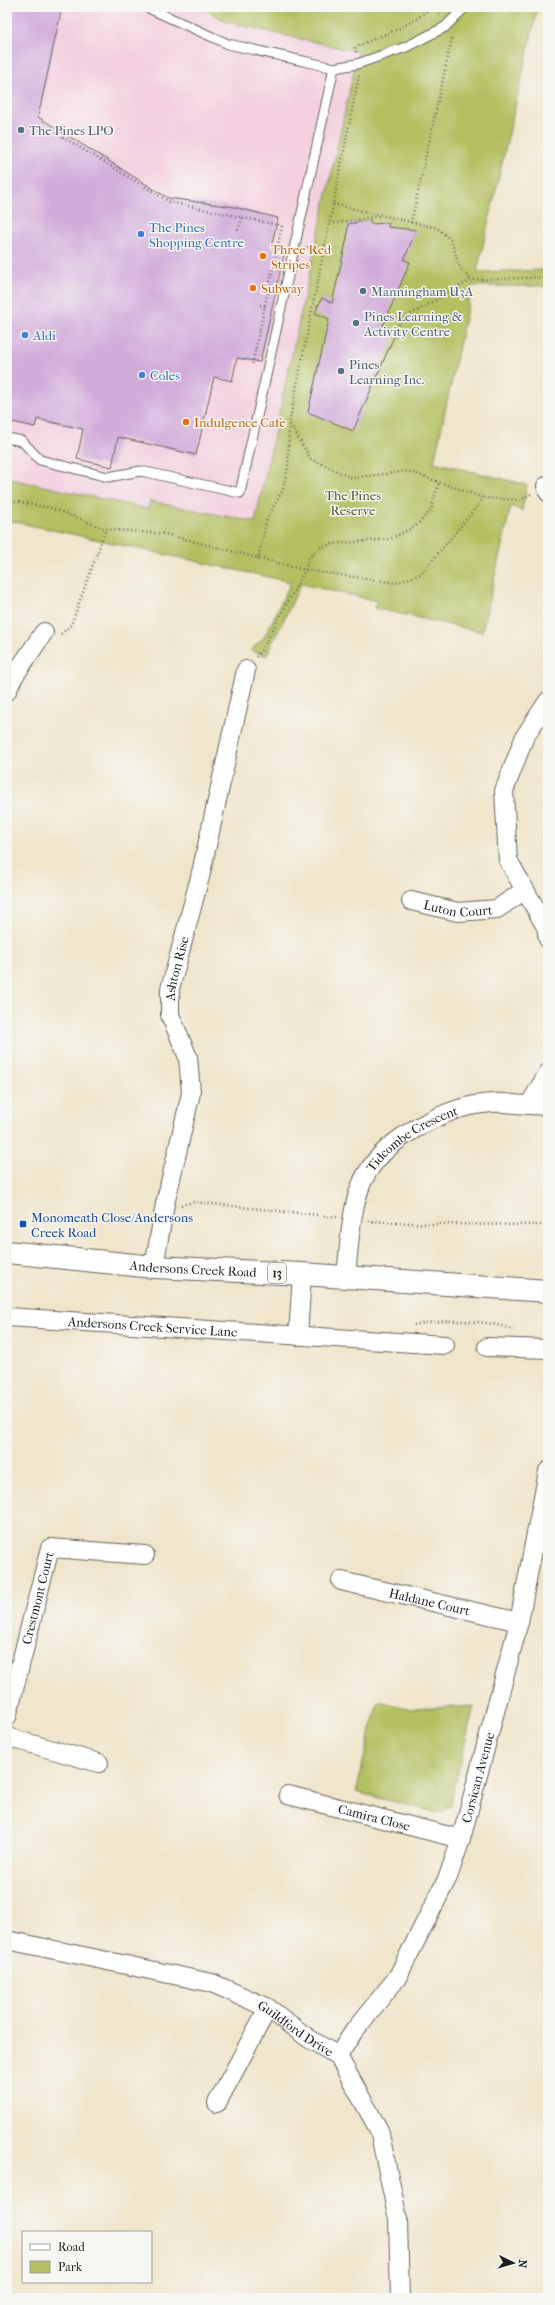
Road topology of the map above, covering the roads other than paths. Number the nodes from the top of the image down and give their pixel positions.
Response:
1 (146, 7) edge
2 (465, 7) edge
3 (334, 68) junction
4 (7, 438) edge
5 (46, 634) road end
6 (246, 670) road end
7 (7, 691) edge
8 (548, 701) edge
9 (525, 890) junction
10 (411, 901) dead end
11 (547, 931) edge
12 (548, 1073) edge
13 (529, 1106) junction
14 (548, 1106) edge
15 (7, 1252) edge
16 (154, 1267) junction
17 (302, 1274) junction
18 (346, 1277) junction
19 (548, 1292) edge
20 (7, 1317) edge
21 (298, 1336) junction
22 (445, 1345) dead end
23 (487, 1347) dead end
24 (548, 1349) edge
25 (548, 1471) edge
26 (145, 1555) dead end
27 (341, 1581) dead end
28 (519, 1622) junction
29 (7, 1717) edge
30 (7, 1738) edge
31 (99, 1763) dead end
32 (288, 1795) dead end
33 (461, 1839) junction
34 (7, 1940) edge
35 (268, 2008) junction
36 (338, 2056) junction
37 (217, 2103) dead end
38 (400, 2298) edge

1 - 3 lane
2 - 3 lane
3 - 4 lane
5 - 7 street
6 - 16 street, Ashton Rise
8 - 9 street
9 - 10 street, Luton Court
9 - 11 street
12 - 13 street
13 - 14 street, Tidcombe Crescent
13 - 18 street, Tidcombe Crescent
15 - 16 main road, Andersons Creek Road / 13
16 - 17 main road, Andersons Creek Road / 13
17 - 18 main road, Andersons Creek Road / 13
17 - 21 street
18 - 19 main road, Andersons Creek Road / 13
20 - 21 street, Andersons Creek Service Lane
21 - 22 street, Andersons Creek Service Lane
23 - 24 street
25 - 28 street, Corsican Avenue
26 - 29 street, Crestmont Court
27 - 28 street, Haldane Court
28 - 33 street, Corsican Avenue
30 - 31 street
32 - 33 street, Camira Close
33 - 36 street, Corsican Avenue
34 - 35 street, Guildford Drive
35 - 36 street, Guildford Drive
35 - 37 street
36 - 38 street, Guildford Drive

